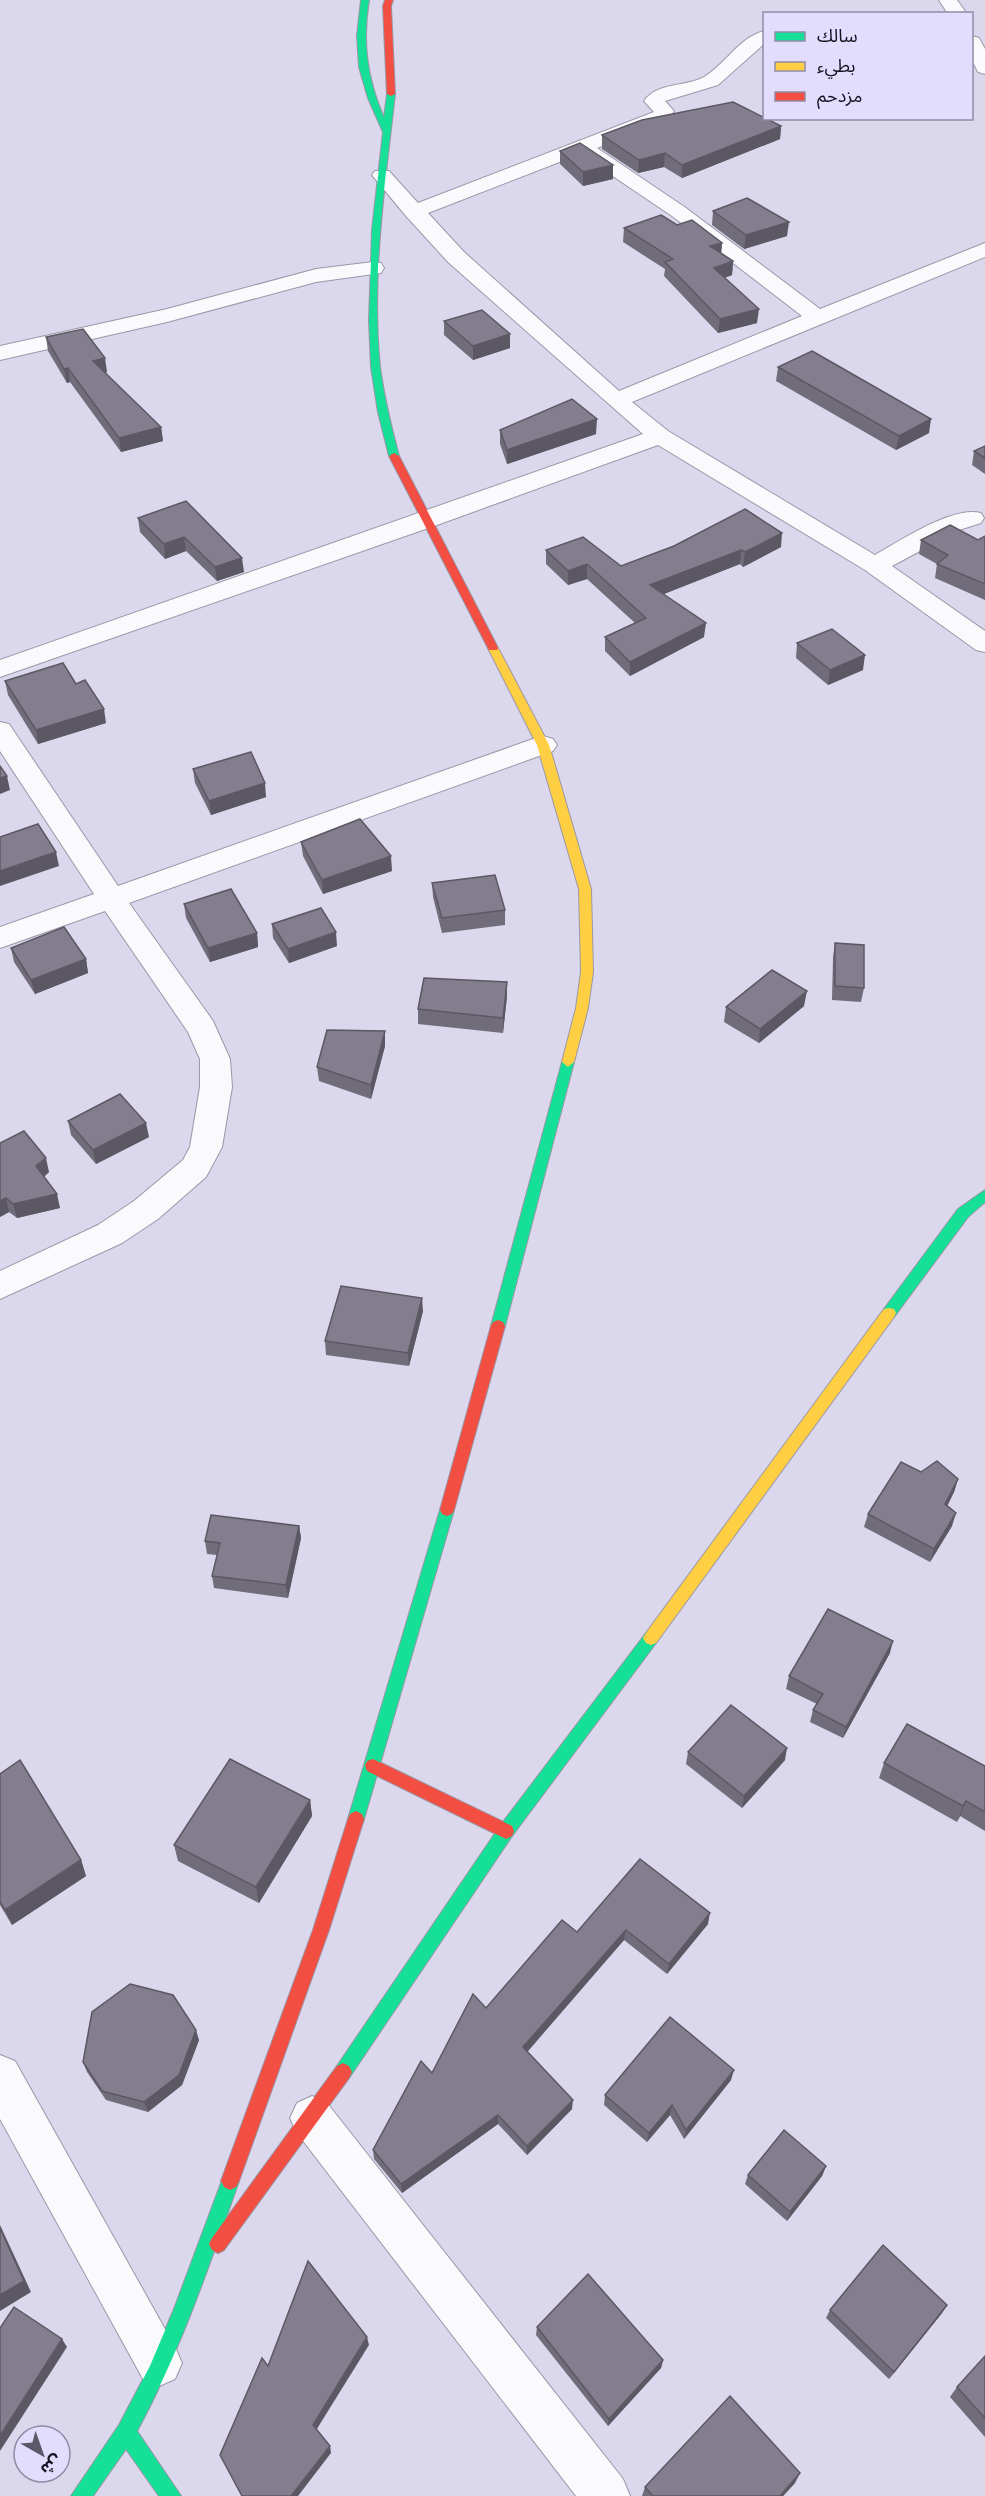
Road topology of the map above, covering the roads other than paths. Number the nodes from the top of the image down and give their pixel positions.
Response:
1 (365, 0) edge
2 (389, 0) edge
3 (763, 38) edge
4 (973, 44) edge
5 (985, 69) edge
6 (386, 130) junction
7 (581, 146) junction
8 (382, 175) junction
9 (413, 212) junction
10 (985, 249) edge
11 (373, 268) junction
12 (819, 318) junction
13 (0, 353) edge
14 (616, 400) junction
15 (660, 436) junction
16 (972, 518) dead end
17 (428, 520) junction
18 (874, 565) junction
19 (985, 644) edge
20 (0, 669) edge
21 (0, 730) edge
22 (543, 746) junction
23 (111, 898) junction
24 (0, 938) edge
25 (985, 1195) edge
26 (0, 1286) edge
27 (374, 1766) junction
28 (506, 1831) junction
29 (0, 2076) edge
30 (312, 2118) junction
31 (197, 2272) junction
32 (159, 2363) junction
33 (126, 2432) junction
34 (81, 2496) edge
35 (171, 2496) edge
36 (606, 2496) edge

1 - 6 main road
2 - 6 main road
3 - 7 street
4 - 5 street
6 - 8 main road
7 - 9 street
7 - 12 street
8 - 9 street
8 - 11 main road
9 - 14 street
10 - 12 street
11 - 13 street
11 - 17 main road
12 - 14 street
14 - 15 street
15 - 17 street
15 - 18 street
16 - 18 street
17 - 20 street
17 - 22 main road
18 - 19 street
21 - 23 street
22 - 23 street
22 - 27 main road
23 - 24 street
23 - 26 street
25 - 28 main road
27 - 28 main road
27 - 31 main road
28 - 30 main road
29 - 32 street
30 - 31 main road
30 - 36 street
31 - 32 main road
32 - 33 main road
33 - 34 main road
33 - 35 main road

